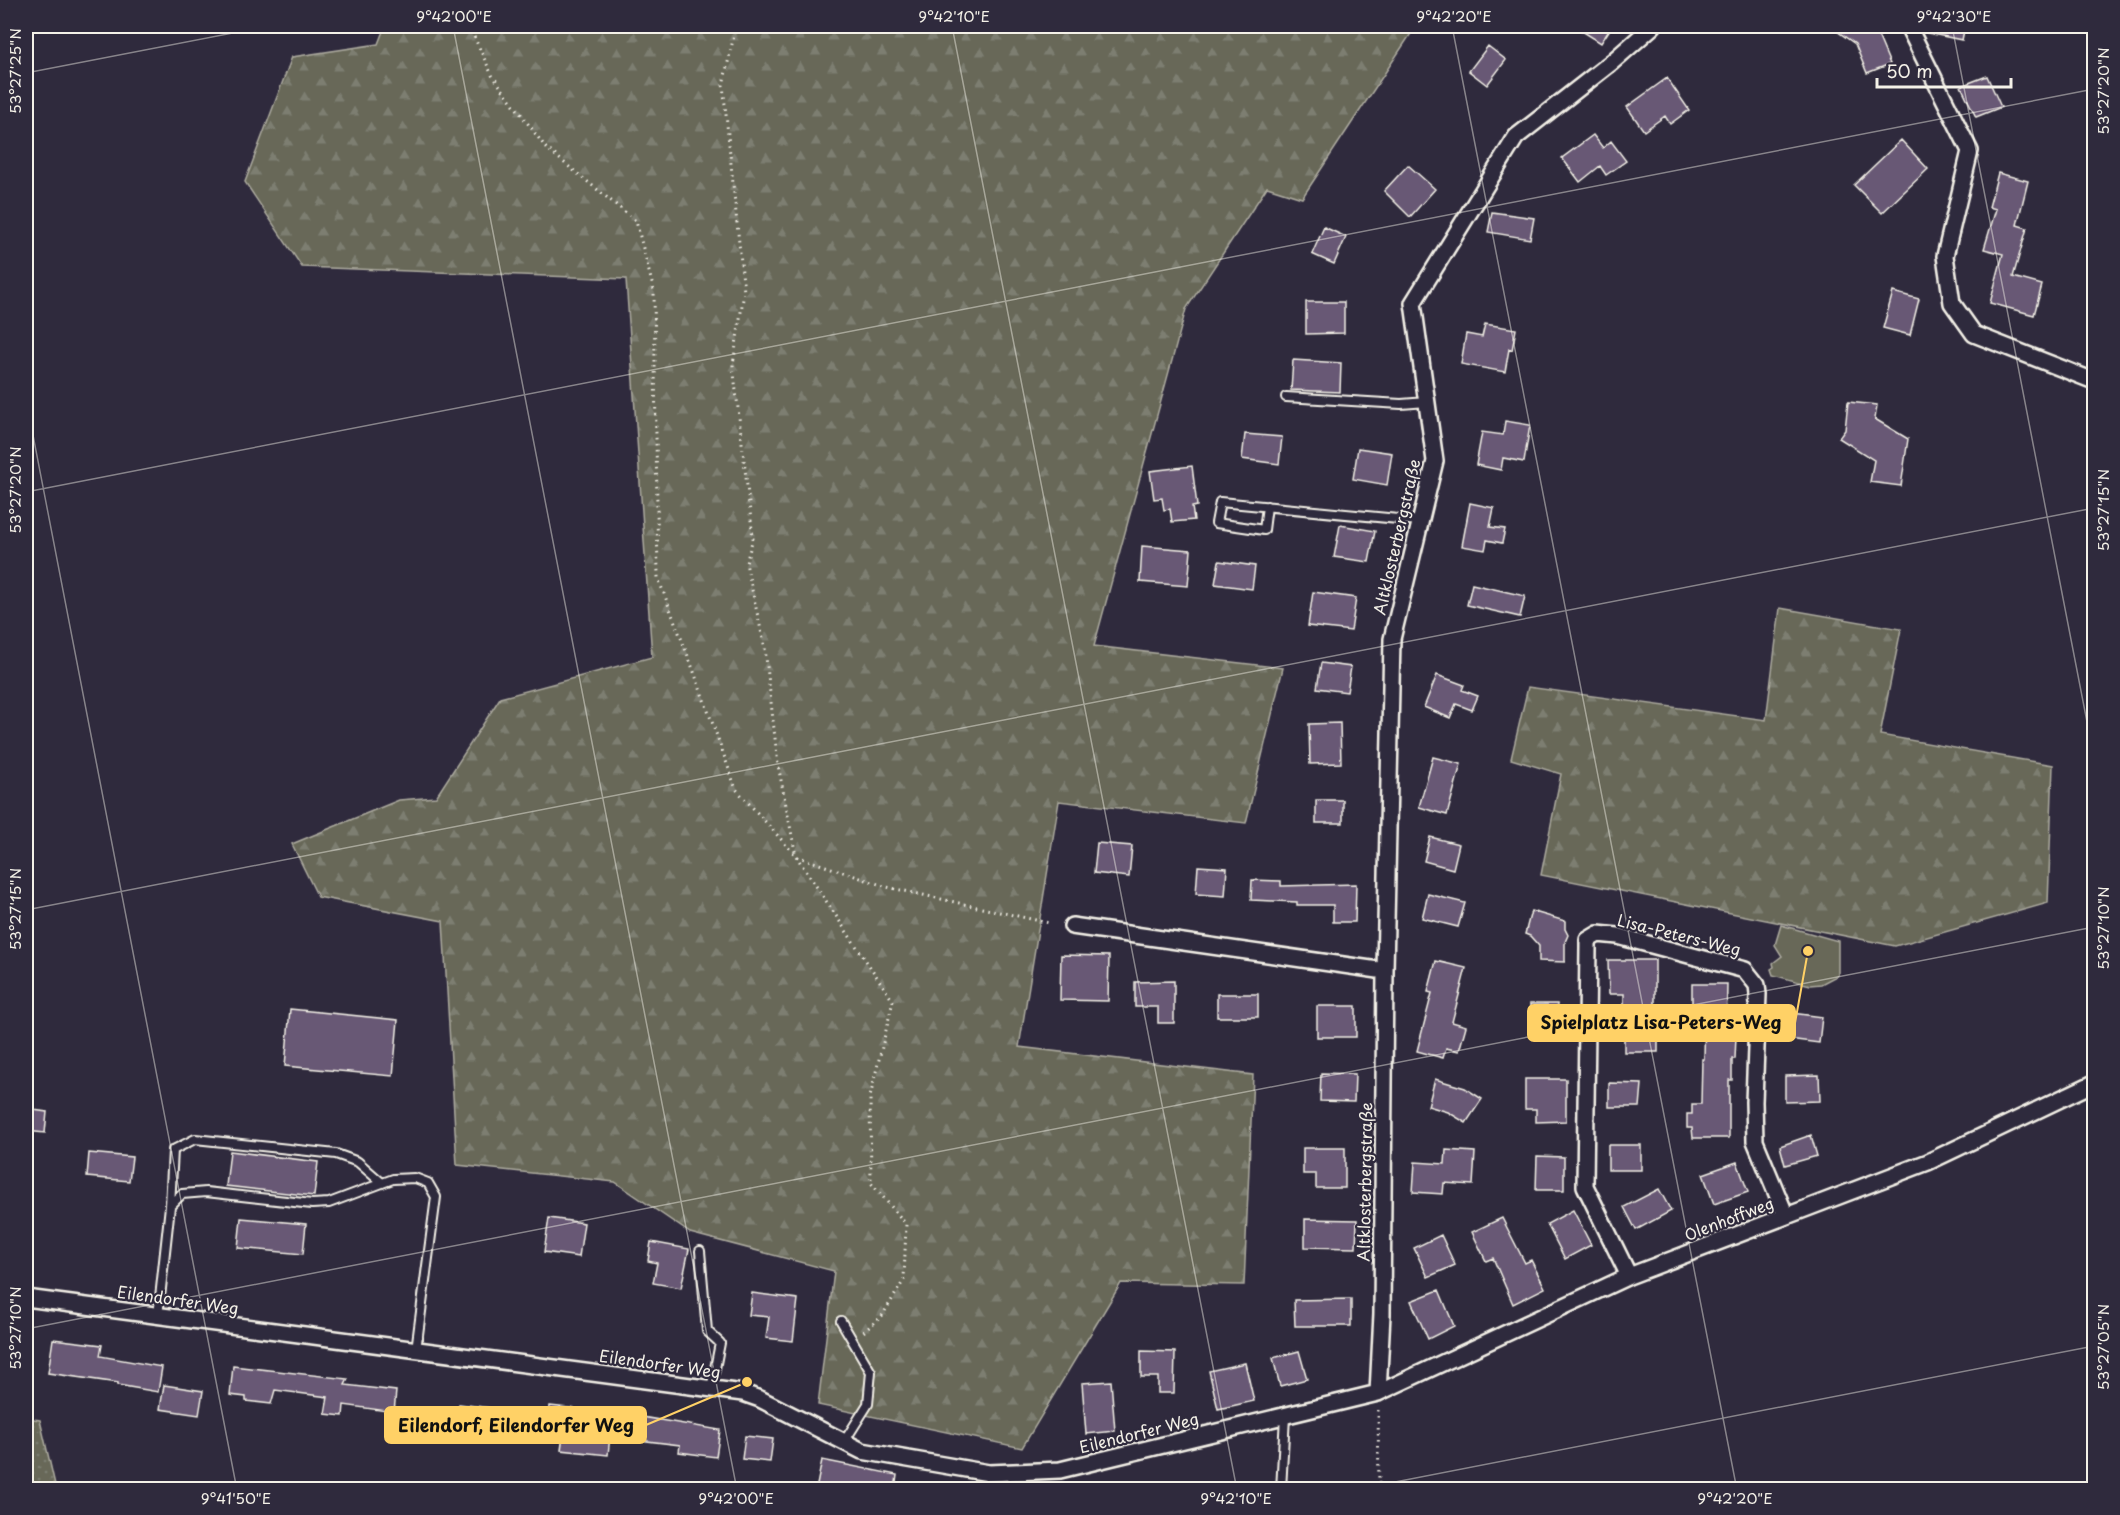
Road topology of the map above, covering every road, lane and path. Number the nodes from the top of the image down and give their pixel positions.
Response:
1 (468, 26) edge
2 (736, 26) edge
3 (1653, 26) edge
4 (1908, 26) edge
5 (2094, 381) edge
6 (1286, 397) dead end
7 (1427, 402) junction
8 (1267, 506) junction
9 (1419, 521) junction
10 (796, 856) junction
11 (1049, 922) dead end
12 (1072, 926) dead end
13 (1385, 971) junction
14 (2094, 1083) edge
15 (382, 1183) junction
16 (170, 1206) junction
17 (1786, 1216) junction
18 (700, 1251) dead end
19 (1629, 1276) junction
20 (26, 1298) edge
21 (158, 1316) junction
22 (841, 1321) dead end
23 (853, 1341) junction
24 (416, 1350) junction
25 (711, 1389) junction
26 (1378, 1393) junction
27 (1285, 1416) junction
28 (844, 1442) junction
29 (1281, 1490) edge
30 (1379, 1490) edge

1 - 10 path
2 - 10 path
3 - 7 street, Altklosterbergstraße
4 - 5 street
6 - 7 lane
7 - 9 street, Altklosterbergstraße
8 - 8 lane
8 - 9 lane
9 - 13 street, Altklosterbergstraße
10 - 11 path
10 - 23 path
12 - 13 street
13 - 26 street, Altklosterbergstraße
14 - 17 street, Olenhoffweg
15 - 16 lane
15 - 16 lane
15 - 24 lane
16 - 21 lane
17 - 19 street, Olenhoffweg
17 - 19 street, Lisa-Peters-Weg
18 - 25 lane
19 - 26 street, Olenhoffweg
20 - 21 street, Eilendorfer Weg
21 - 24 street, Eilendorfer Weg
22 - 23 lane
23 - 28 lane
24 - 25 street, Eilendorfer Weg
25 - 28 street, Eilendorfer Weg
26 - 27 street, Eilendorfer Weg
26 - 30 path
27 - 28 street, Eilendorfer Weg
27 - 29 lane

